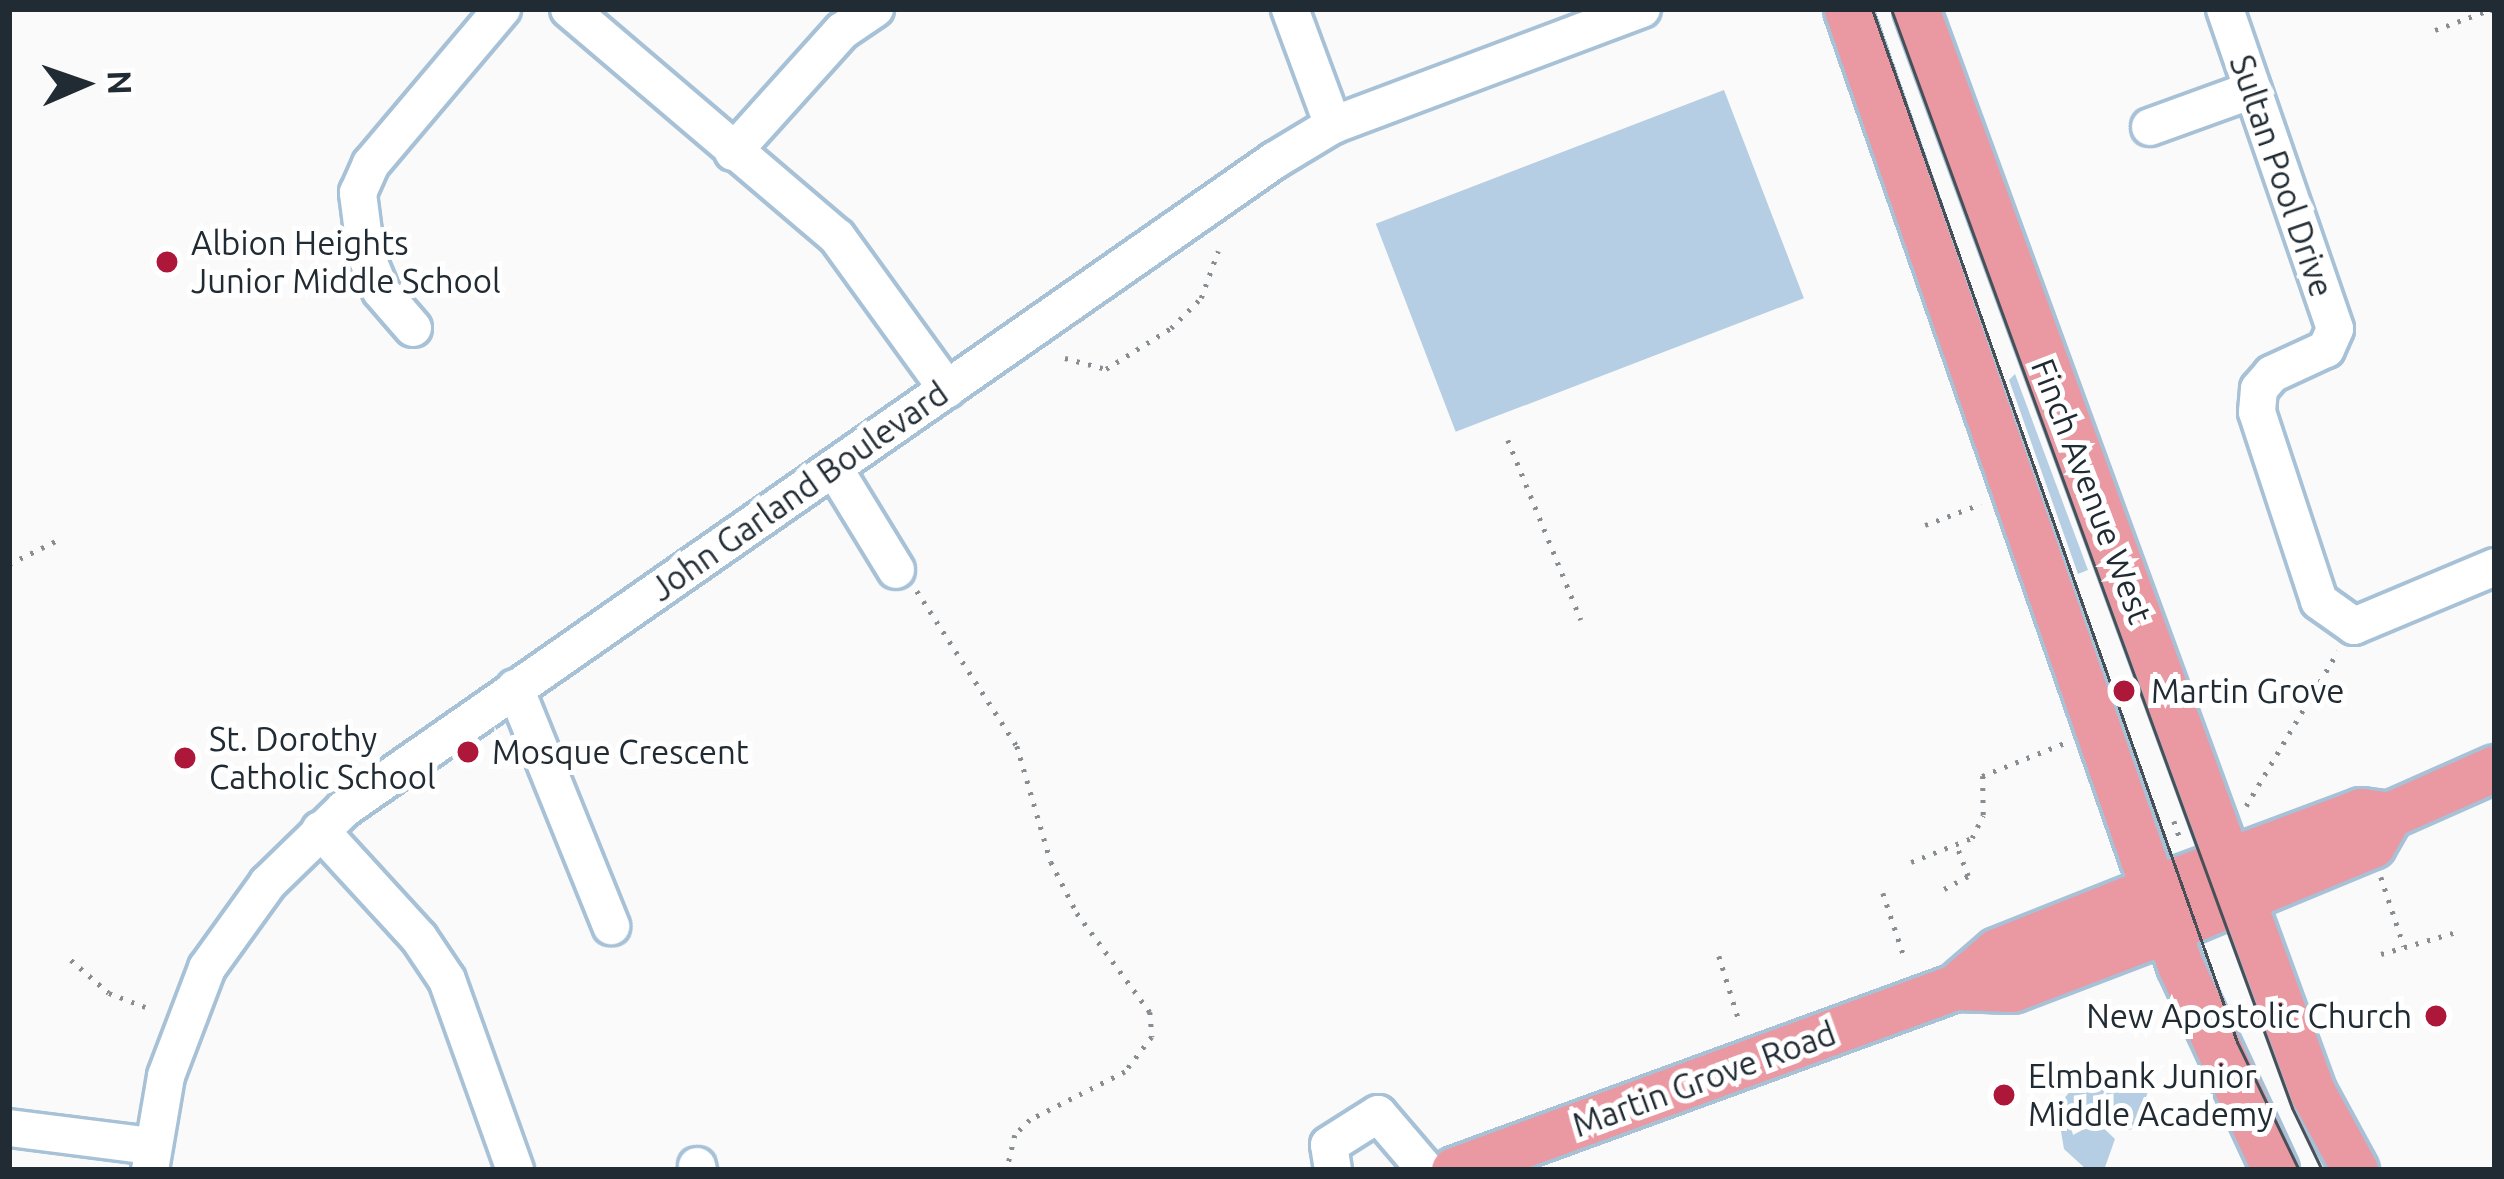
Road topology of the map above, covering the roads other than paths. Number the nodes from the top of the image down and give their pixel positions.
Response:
1 (502, 9) edge
2 (569, 9) edge
3 (875, 9) edge
4 (1290, 9) edge
5 (1642, 9) edge
6 (1846, 9) edge
7 (1916, 9) edge
8 (2225, 9) edge
9 (2252, 90) junction
10 (1333, 125) junction
11 (2150, 127) dead end
12 (733, 152) junction
13 (413, 328) dead end
14 (946, 389) junction
15 (835, 470) junction
16 (2495, 567) edge
17 (896, 570) road end
18 (515, 688) junction
19 (2495, 769) edge
20 (320, 830) junction
21 (2236, 880) junction
22 (2162, 908) junction
23 (611, 926) dead end
24 (9, 1127) edge
25 (151, 1158) edge
26 (514, 1170) edge
27 (1334, 1170) edge
28 (1426, 1170) edge
29 (1454, 1170) edge
30 (2275, 1170) edge
31 (2355, 1170) edge

1 - 13 street
2 - 12 street
3 - 12 street
4 - 10 street
5 - 10 street, John Garland Boulevard
6 - 22 main road, Finch Avenue West
7 - 21 main road, Finch Avenue West
8 - 9 street, Sultan Pool Drive
9 - 11 street
9 - 16 street, Sultan Pool Drive
10 - 14 street, John Garland Boulevard
12 - 14 street
14 - 15 street, John Garland Boulevard
15 - 17 street
15 - 18 street, John Garland Boulevard
18 - 20 street, John Garland Boulevard
18 - 23 street
19 - 21 main road, Martin Grove Road
20 - 25 street, John Garland Boulevard
20 - 26 street
21 - 22 main road, Martin Grove Road
21 - 31 main road, Finch Avenue West
22 - 29 main road, Martin Grove Road
22 - 30 main road, Finch Avenue West
24 - 25 street
27 - 28 street

